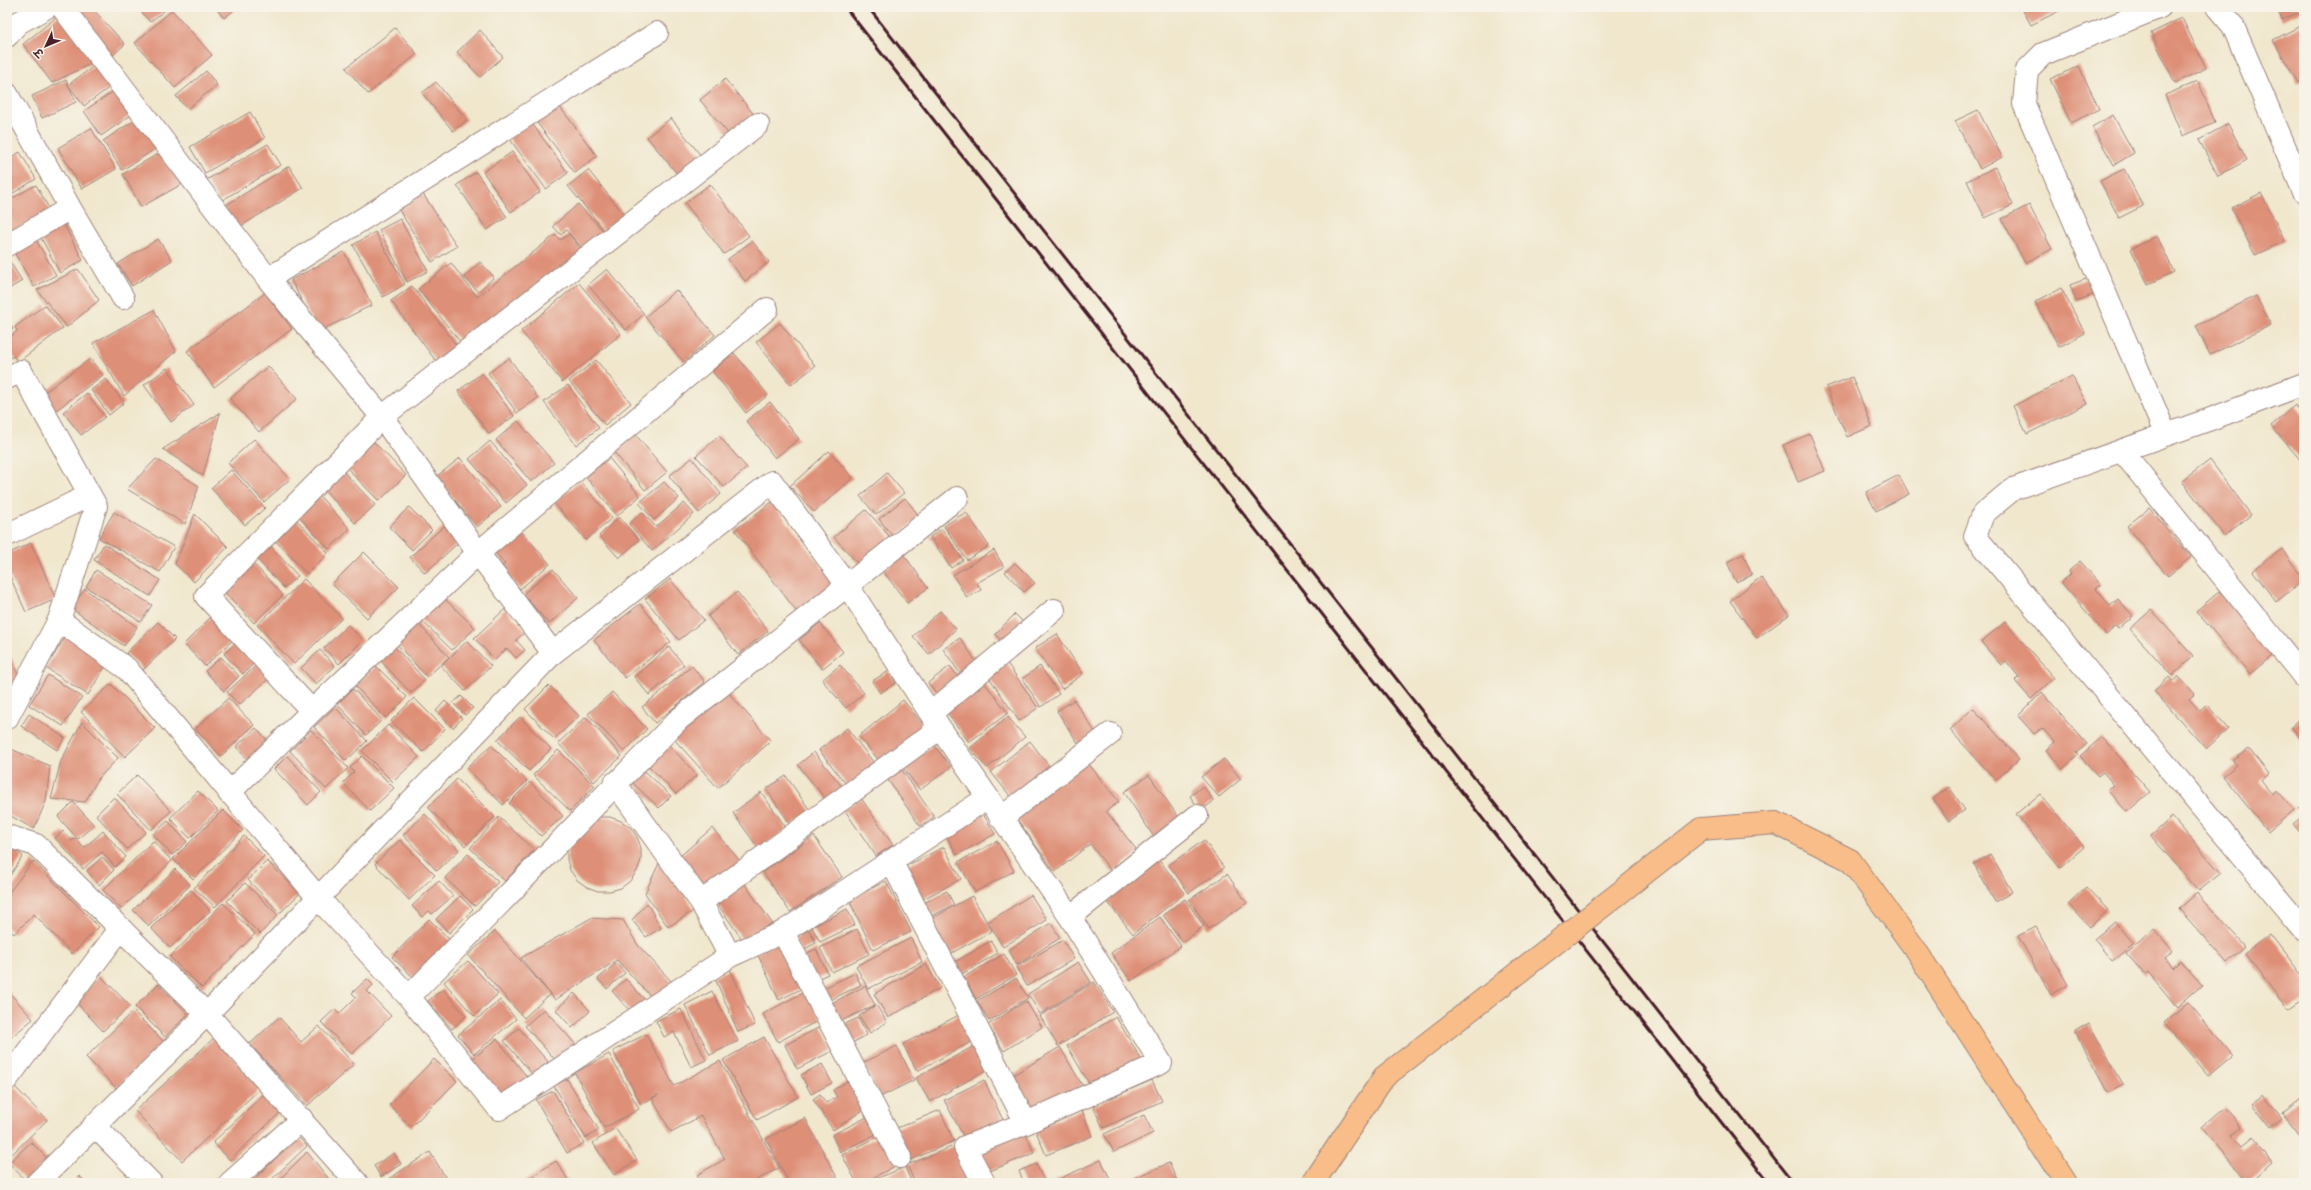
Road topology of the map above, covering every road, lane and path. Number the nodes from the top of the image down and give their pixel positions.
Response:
1 (47, 7) edge
2 (62, 7) edge
3 (2160, 7) edge
4 (2218, 7) edge
5 (657, 33) dead end
6 (7, 36) edge
7 (7, 94) edge
8 (13, 118) edge
9 (758, 124) dead end
10 (2304, 192) edge
11 (70, 208) junction
12 (7, 245) edge
13 (268, 279) junction
14 (123, 298) dead end
15 (767, 309) dead end
16 (7, 378) edge
17 (2302, 387) edge
18 (382, 417) junction
19 (2166, 435) junction
20 (2122, 451) junction
21 (90, 495) junction
22 (957, 498) dead end
23 (7, 535) edge
24 (478, 553) junction
25 (847, 585) junction
26 (1054, 610) dead end
27 (59, 620) junction
28 (553, 653) junction
29 (2304, 677) edge
30 (312, 711) junction
31 (7, 718) edge
32 (936, 720) junction
33 (1110, 734) dead end
34 (616, 783) junction
35 (229, 793) junction
36 (988, 798) junction
37 (1196, 816) dead end
38 (1001, 818) junction
39 (7, 836) edge
40 (891, 861) junction
41 (319, 899) junction
42 (701, 902) junction
43 (1070, 917) junction
44 (121, 928) junction
45 (2304, 930) edge
46 (783, 932) junction
47 (730, 956) junction
48 (409, 997) junction
49 (207, 1014) junction
50 (7, 1080) edge
51 (302, 1119) junction
52 (1026, 1123) junction
53 (94, 1125) junction
54 (900, 1157) dead end
55 (37, 1183) edge
56 (151, 1183) edge
57 (230, 1183) edge
58 (356, 1183) edge
59 (984, 1183) edge
60 (1313, 1183) edge
61 (2066, 1183) edge

1 - 6 street
2 - 13 street
3 - 19 street
4 - 10 street
5 - 13 street
7 - 8 street
8 - 11 street
9 - 18 street
11 - 12 street
11 - 14 street
13 - 18 street
15 - 24 street
16 - 21 street
17 - 19 street
18 - 24 street
18 - 30 street
19 - 20 street
20 - 29 street
20 - 45 street
21 - 23 street
21 - 27 street
22 - 25 street
24 - 28 street
24 - 30 street
25 - 28 street
25 - 32 street
25 - 34 street
26 - 32 street
27 - 31 street
27 - 35 street
28 - 41 street
30 - 35 street
32 - 36 street
32 - 42 street
33 - 38 street
34 - 42 street
34 - 48 street
35 - 41 street
36 - 38 street
36 - 40 street
37 - 43 street
38 - 43 street
39 - 44 street
40 - 46 street
40 - 52 street
41 - 48 street
41 - 49 street
42 - 47 street
43 - 52 street
44 - 49 street
44 - 50 street
46 - 47 street
46 - 54 street
47 - 48 street
49 - 51 street
49 - 53 street
51 - 57 street
51 - 58 street
52 - 59 street
53 - 55 street
53 - 56 street
60 - 61 main road, bridge

